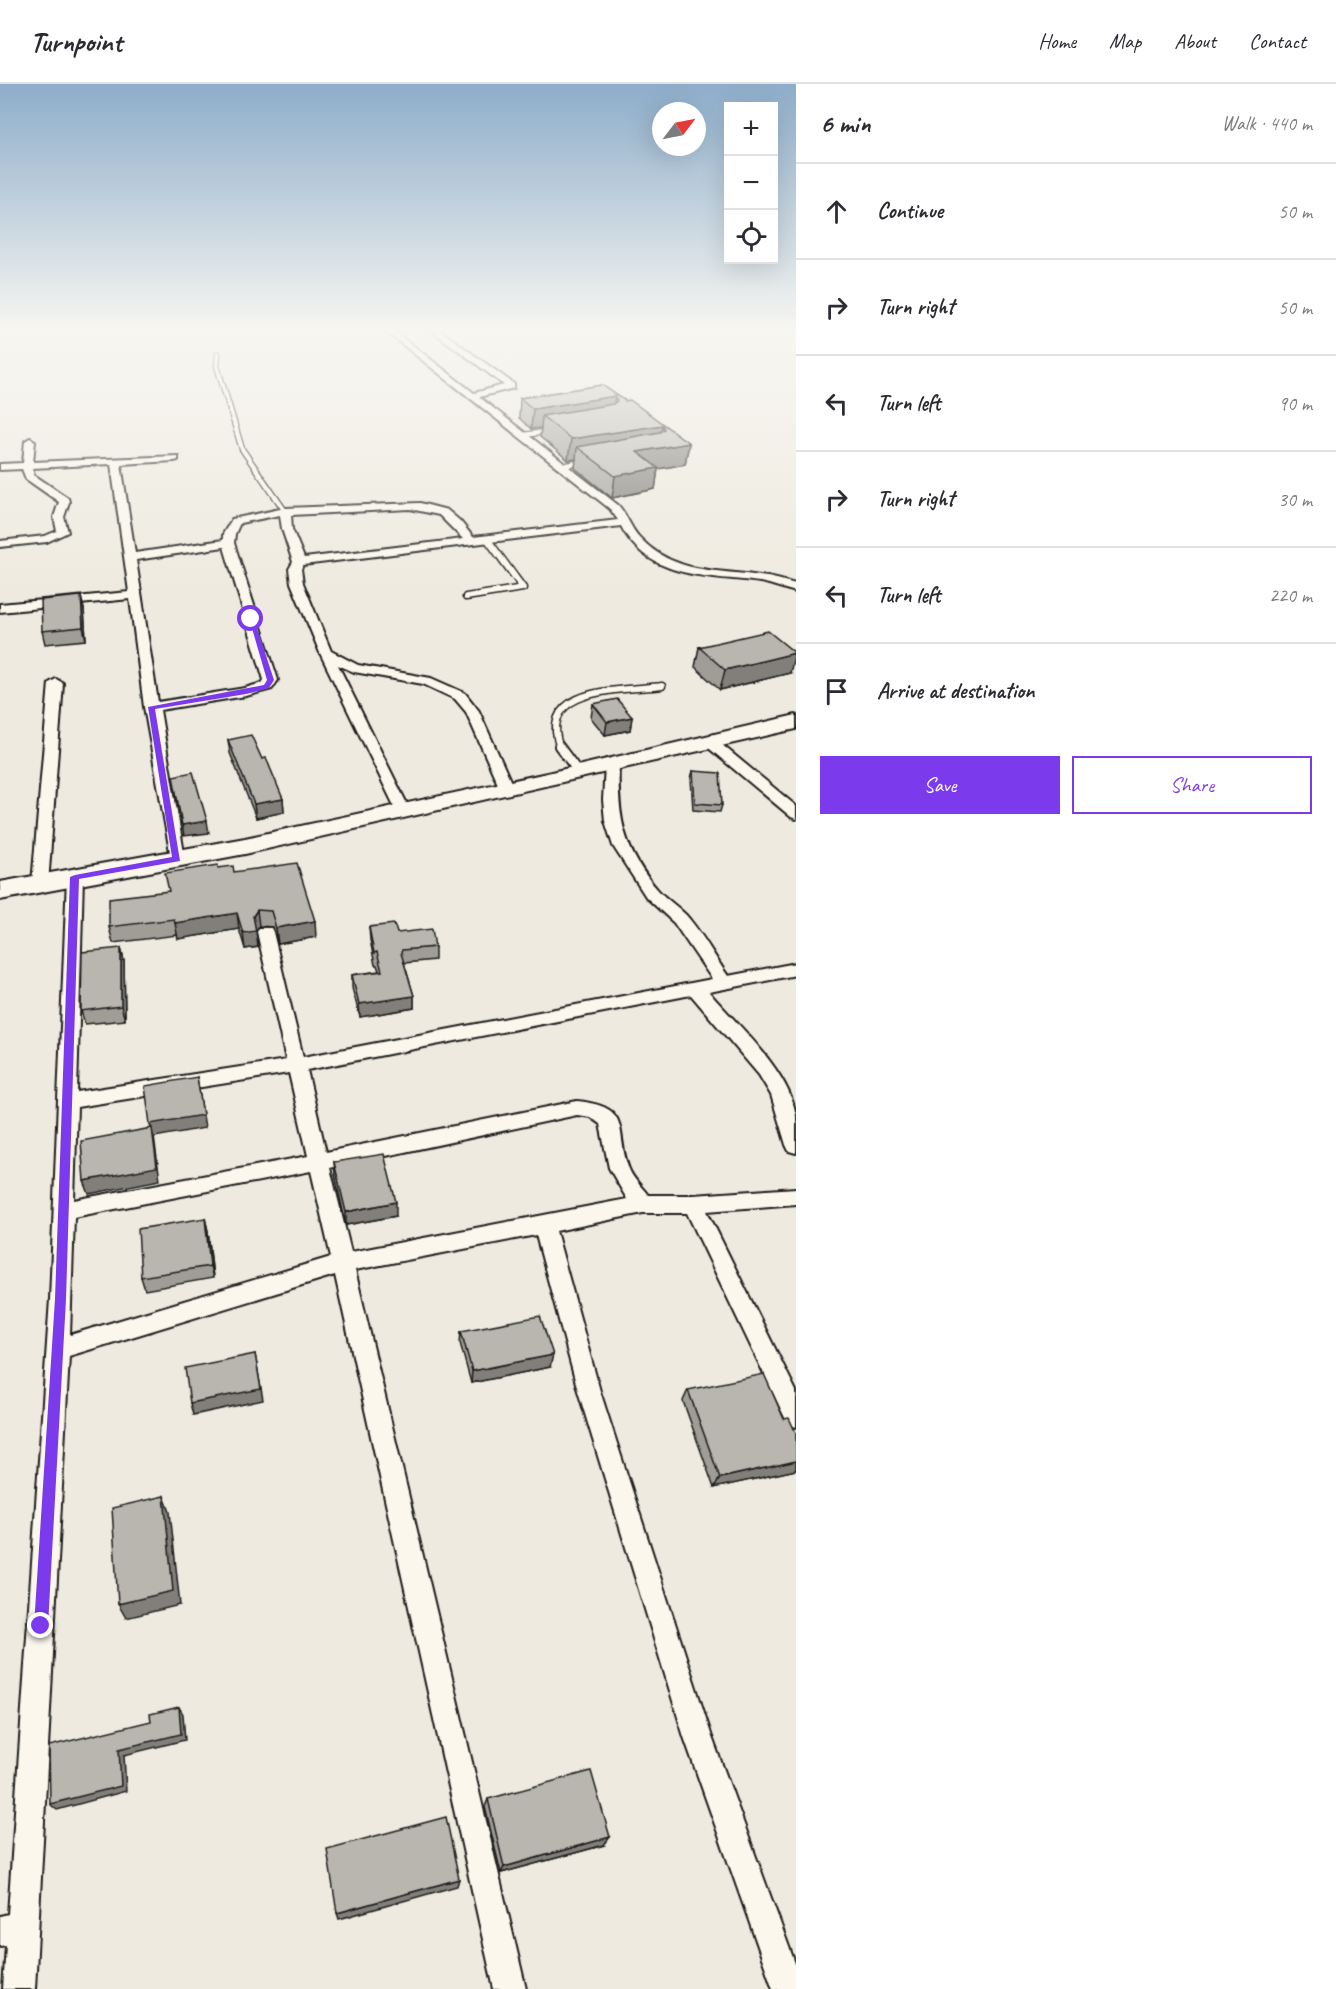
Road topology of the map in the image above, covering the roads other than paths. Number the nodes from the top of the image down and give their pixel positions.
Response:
1 (233, 419) edge
2 (502, 419) edge
3 (556, 430) edge
4 (524, 435) junction
5 (30, 441) dead end
6 (174, 458) dead end
7 (598, 459) edge
8 (116, 461) junction
9 (26, 466) junction
10 (563, 466) junction
11 (0, 467) edge
12 (285, 511) junction
13 (626, 522) junction
14 (488, 540) junction
15 (471, 542) junction
16 (228, 543) junction
17 (0, 544) edge
18 (132, 557) junction
19 (299, 562) junction
20 (796, 588) edge
21 (137, 595) junction
22 (466, 597) dead end
23 (0, 608) edge
24 (326, 652) junction
25 (56, 683) dead end
26 (662, 686) dead end
27 (151, 707) junction
28 (796, 722) edge
29 (710, 742) junction
30 (612, 765) junction
31 (579, 773) junction
32 (507, 789) junction
33 (404, 812) junction
34 (796, 813) edge
35 (177, 859) junction
36 (75, 877) junction
37 (40, 884) junction
38 (0, 891) edge
39 (265, 932) dead end
40 (796, 969) edge
41 (725, 984) junction
42 (696, 989) junction
43 (296, 1065) junction
44 (67, 1101) junction
45 (796, 1145) edge
46 (318, 1162) junction
47 (796, 1196) edge
48 (643, 1204) junction
49 (693, 1204) junction
50 (63, 1211) junction
51 (544, 1225) junction
52 (343, 1263) junction
53 (57, 1349) junction
54 (796, 1416) edge
55 (12, 1929) edge
56 (20, 1989) edge
57 (510, 1989) edge
58 (789, 1989) edge

1 - 12 lane
2 - 4 street
3 - 4 lane
4 - 10 street
5 - 9 street
6 - 8 street
7 - 10 lane
8 - 9 street
8 - 18 street
9 - 11 street
9 - 17 street
10 - 13 street
12 - 15 street
12 - 16 street
12 - 19 street
13 - 14 street
13 - 20 street
14 - 15 street
14 - 22 lane
15 - 19 street
16 - 18 street
16 - 27 street
18 - 21 street
19 - 24 street
21 - 23 street
21 - 27 street
24 - 32 street
24 - 33 street
25 - 37 street
26 - 31 lane
27 - 35 street
28 - 29 main road
29 - 30 main road
29 - 34 street
30 - 31 main road
30 - 41 street
31 - 32 main road
32 - 33 main road
33 - 35 main road
35 - 36 main road
36 - 37 main road
36 - 44 street
37 - 38 main road
39 - 43 street
40 - 41 street
41 - 42 street
42 - 43 street
42 - 45 street
43 - 44 street
43 - 46 street
44 - 50 street
46 - 48 street
46 - 50 street
46 - 52 street
47 - 49 street
48 - 49 street
48 - 51 street
49 - 54 street
50 - 53 street
51 - 52 street
51 - 58 street
52 - 53 street
52 - 57 street
53 - 55 street
55 - 56 street

